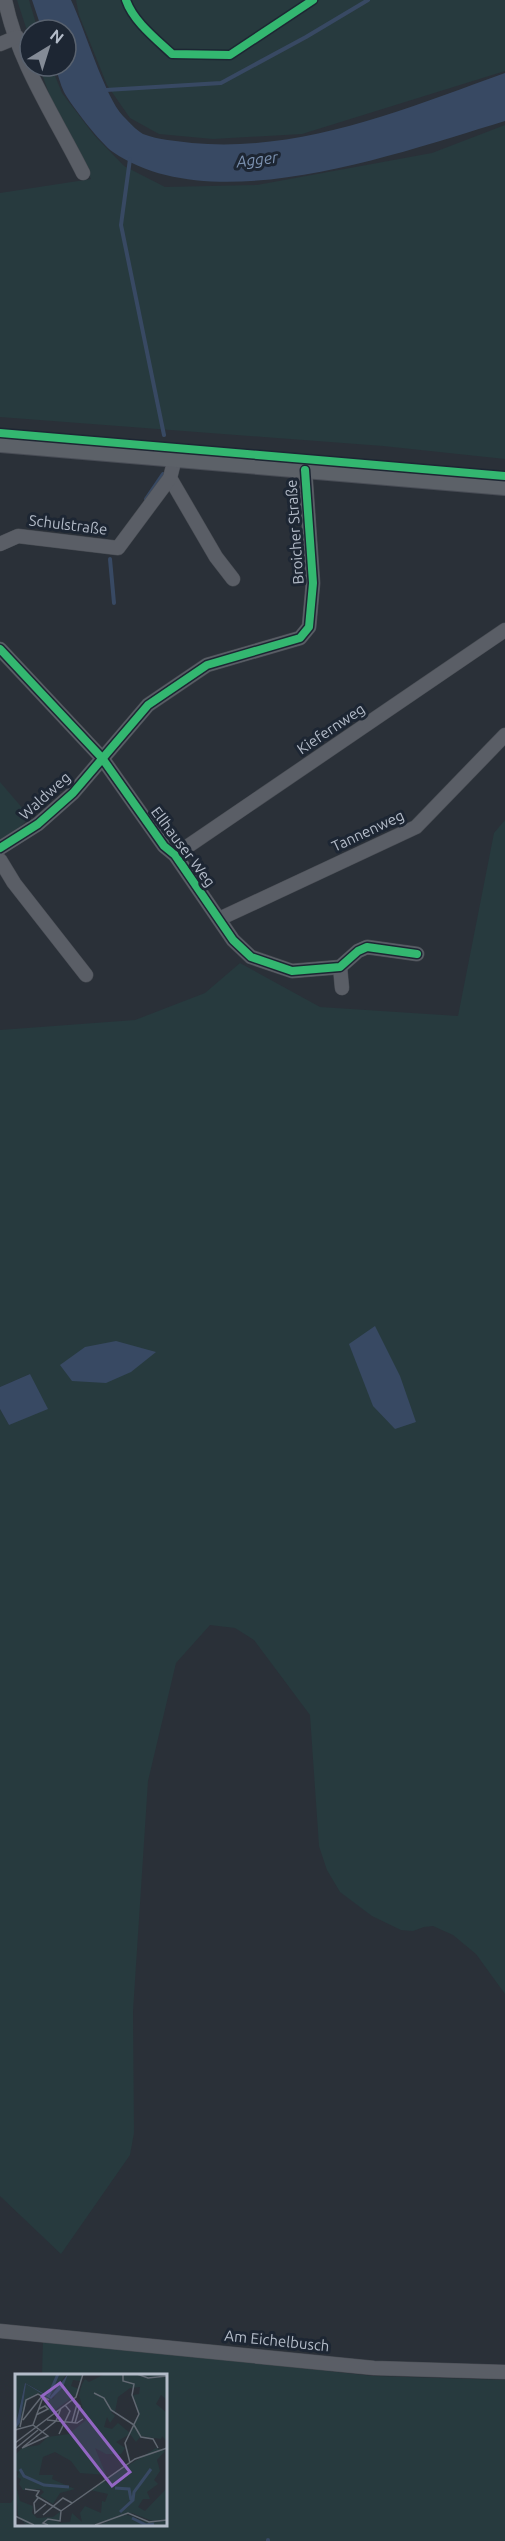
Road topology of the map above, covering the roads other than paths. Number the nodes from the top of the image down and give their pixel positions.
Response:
1 (5, 0) edge
2 (16, 37) junction
3 (0, 44) edge
4 (83, 173) dead end
5 (0, 444) edge
6 (175, 458) junction
7 (304, 470) junction
8 (170, 478) junction
9 (505, 487) edge
10 (0, 544) edge
11 (232, 579) dead end
12 (505, 630) edge
13 (0, 649) edge
14 (505, 735) edge
15 (102, 758) junction
16 (0, 848) edge
17 (175, 855) junction
18 (0, 860) edge
19 (219, 918) junction
20 (417, 954) dead end
21 (340, 967) junction
22 (86, 975) dead end
23 (342, 988) dead end
24 (0, 2331) edge
25 (505, 2372) edge

1 - 2 street
2 - 3 street
2 - 4 street
5 - 6 main road
6 - 7 main road
6 - 8 street, Schulstraße
7 - 9 main road
7 - 15 street, Broicher Straße
8 - 10 street, Schulstraße
8 - 11 street
12 - 17 street, Kiefernweg
13 - 15 street, Ellhauser Weg
14 - 19 street, Tannenweg
15 - 16 street, Waldweg
15 - 17 street, Ellhauser Weg
17 - 19 street, Ellhauser Weg
18 - 22 street
19 - 21 street, Ellhauser Weg
20 - 21 street
21 - 23 street
24 - 25 street, Am Eichelbusch

